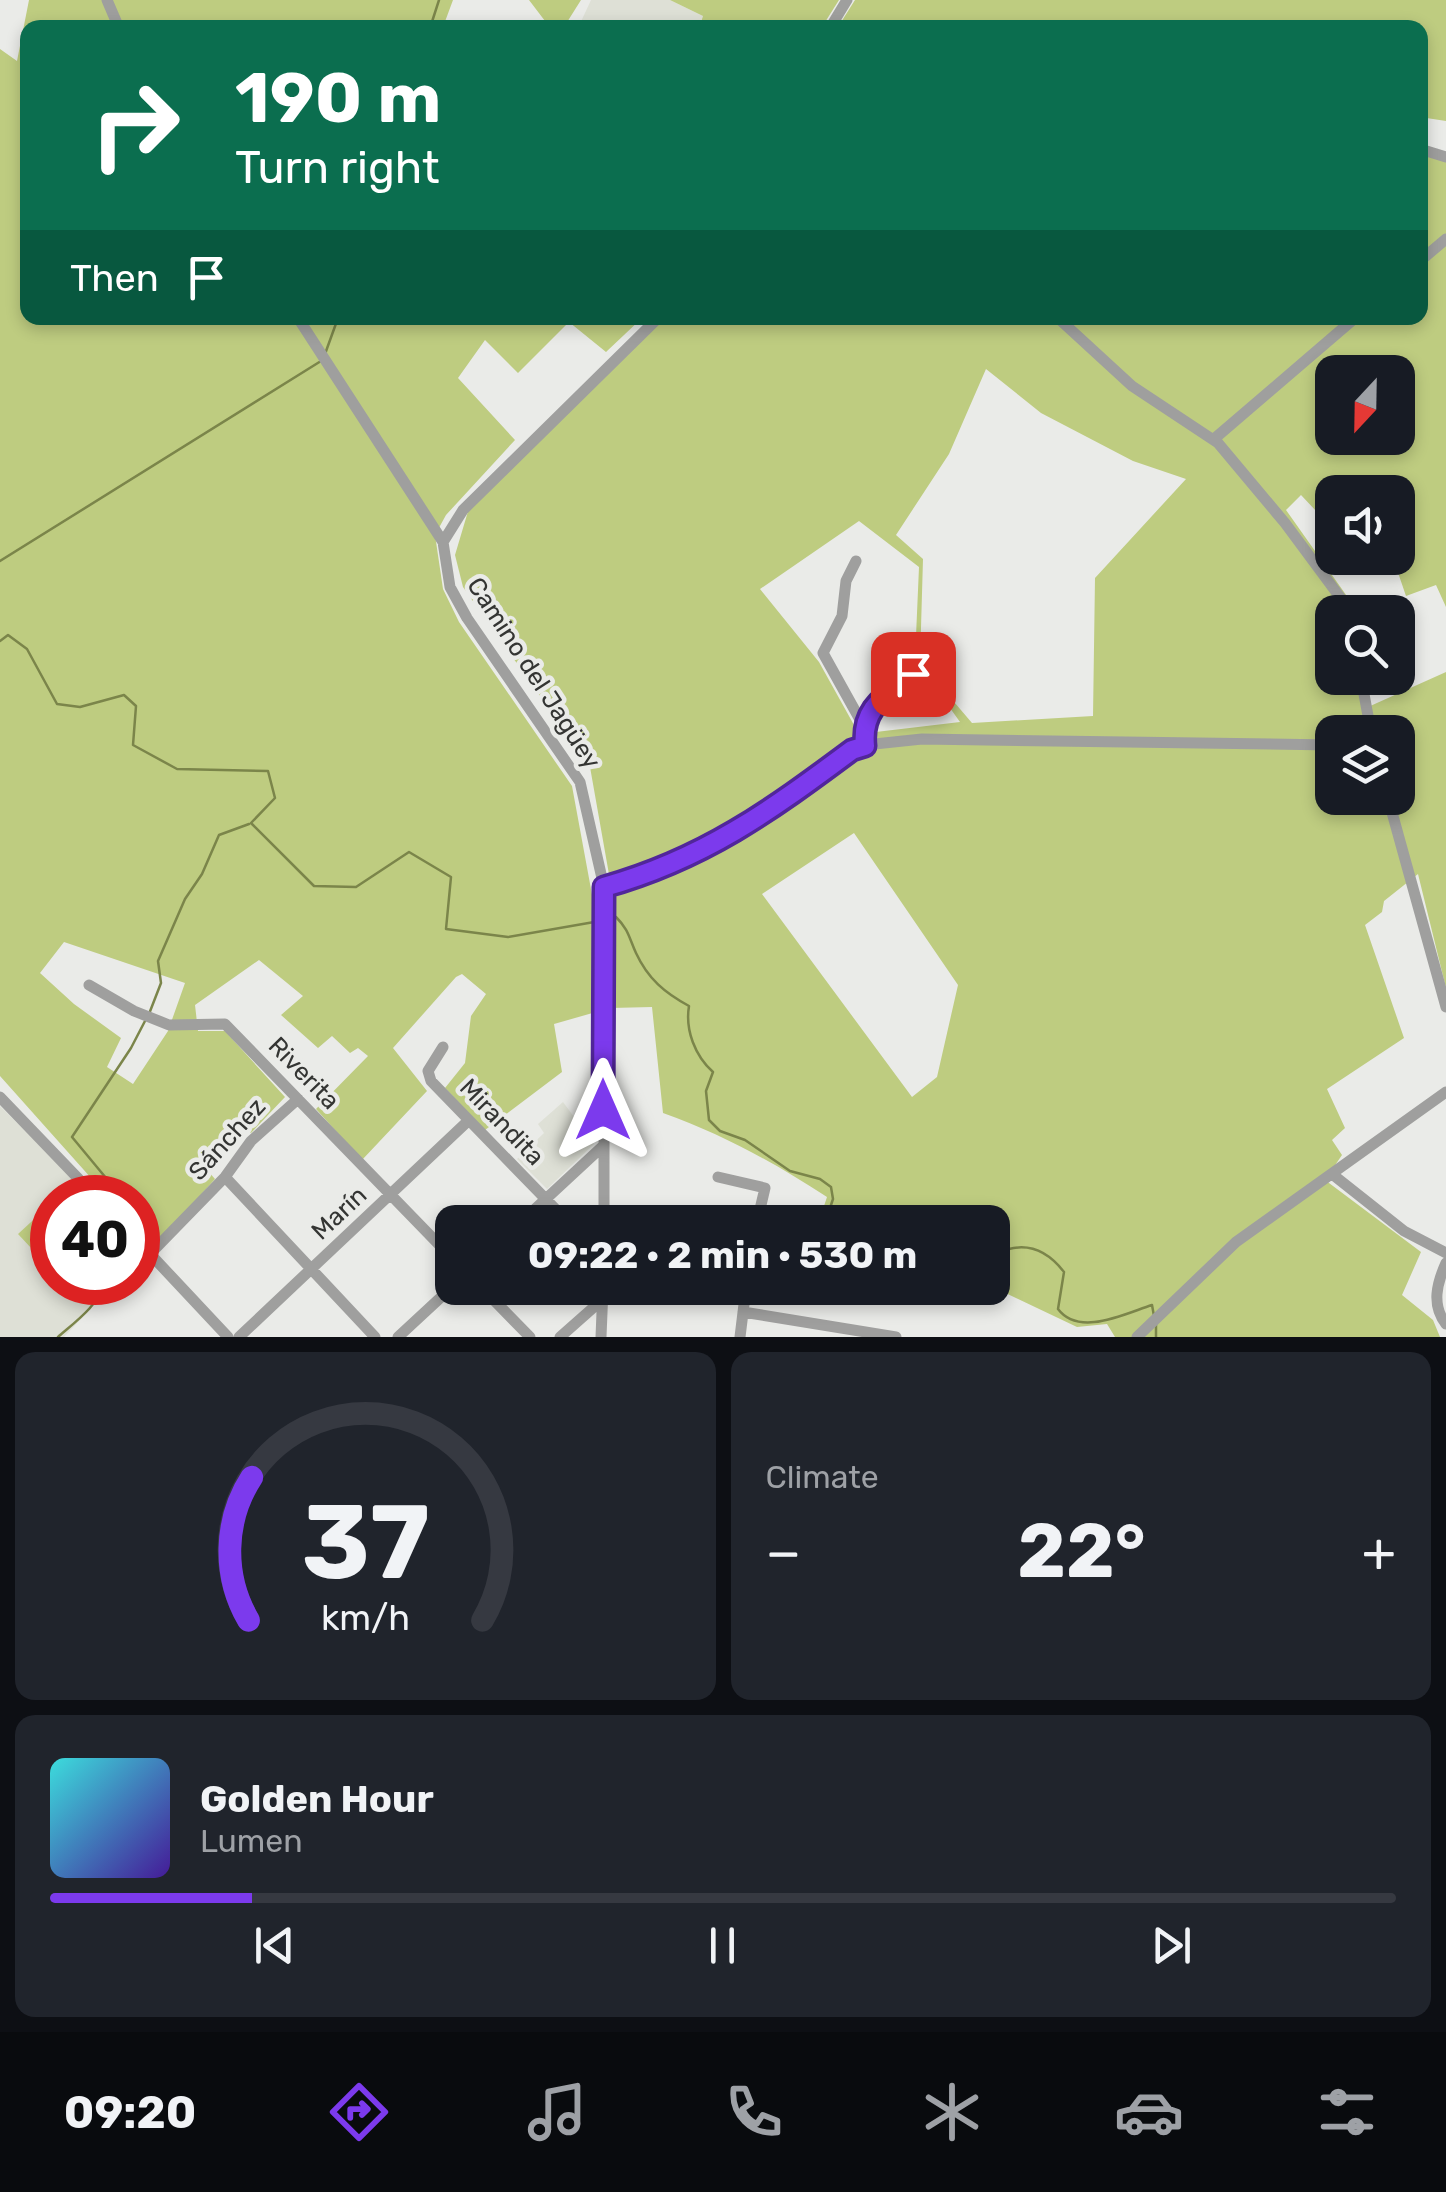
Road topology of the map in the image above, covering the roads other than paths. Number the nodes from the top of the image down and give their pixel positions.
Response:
1 (303, 325) edge
2 (651, 325) edge
3 (1066, 325) edge
4 (1347, 325) edge
5 (1214, 439) junction
6 (443, 542) junction
7 (856, 562) dead end
8 (1338, 595) edge
9 (918, 666) dead end
10 (863, 725) junction
11 (1315, 745) edge
12 (865, 746) junction
13 (1393, 815) edge
14 (604, 887) junction
15 (89, 984) dead end
16 (1446, 1007) edge
17 (443, 1047) dead end
18 (1446, 1092) edge
19 (0, 1097) edge
20 (298, 1099) junction
21 (468, 1121) junction
22 (603, 1146) junction
23 (1332, 1174) junction
24 (75, 1175) edge
25 (226, 1177) junction
26 (718, 1177) dead end
27 (391, 1195) junction
28 (545, 1199) junction
29 (538, 1205) edge
30 (551, 1205) edge
31 (604, 1205) edge
32 (761, 1205) edge
33 (435, 1240) edge
34 (160, 1244) edge
35 (1446, 1253) edge
36 (1446, 1263) edge
37 (160, 1265) edge
38 (311, 1269) junction
39 (435, 1303) edge
40 (499, 1305) edge
41 (591, 1305) edge
42 (602, 1305) edge
43 (743, 1305) edge
44 (742, 1312) junction
45 (1446, 1324) edge
46 (228, 1337) edge
47 (239, 1337) edge
48 (376, 1337) edge
49 (398, 1337) edge
50 (530, 1337) edge
51 (560, 1337) edge
52 (601, 1337) edge
53 (740, 1337) edge
54 (896, 1337) edge
55 (1138, 1337) edge

1 - 6 street, Camino del Jagüey
2 - 6 street
3 - 5 street
4 - 5 street
5 - 8 street
6 - 14 street, Camino del Jagüey
7 - 10 street
9 - 10 street
10 - 12 street
11 - 12 street
12 - 14 street
13 - 16 street
14 - 22 street, Camino del Jagüey
15 - 20 street, Riverita
17 - 21 street, Mirandita
18 - 23 street
19 - 24 street
20 - 25 street, Sánchez
20 - 27 street, Riverita
21 - 27 street, Marín
21 - 28 street, Mirandita
22 - 28 street
22 - 31 street, Camino del Jagüey
23 - 35 street
23 - 55 street
25 - 34 street, Sánchez
25 - 38 street
26 - 32 street
27 - 33 street, Riverita
27 - 38 street, Marín
28 - 29 street
28 - 30 street, Mirandita
36 - 45 street
37 - 46 street
38 - 47 street, Marín
38 - 48 street
39 - 49 street
40 - 50 street
41 - 51 street
42 - 52 street
43 - 44 street
44 - 53 street
44 - 54 street

